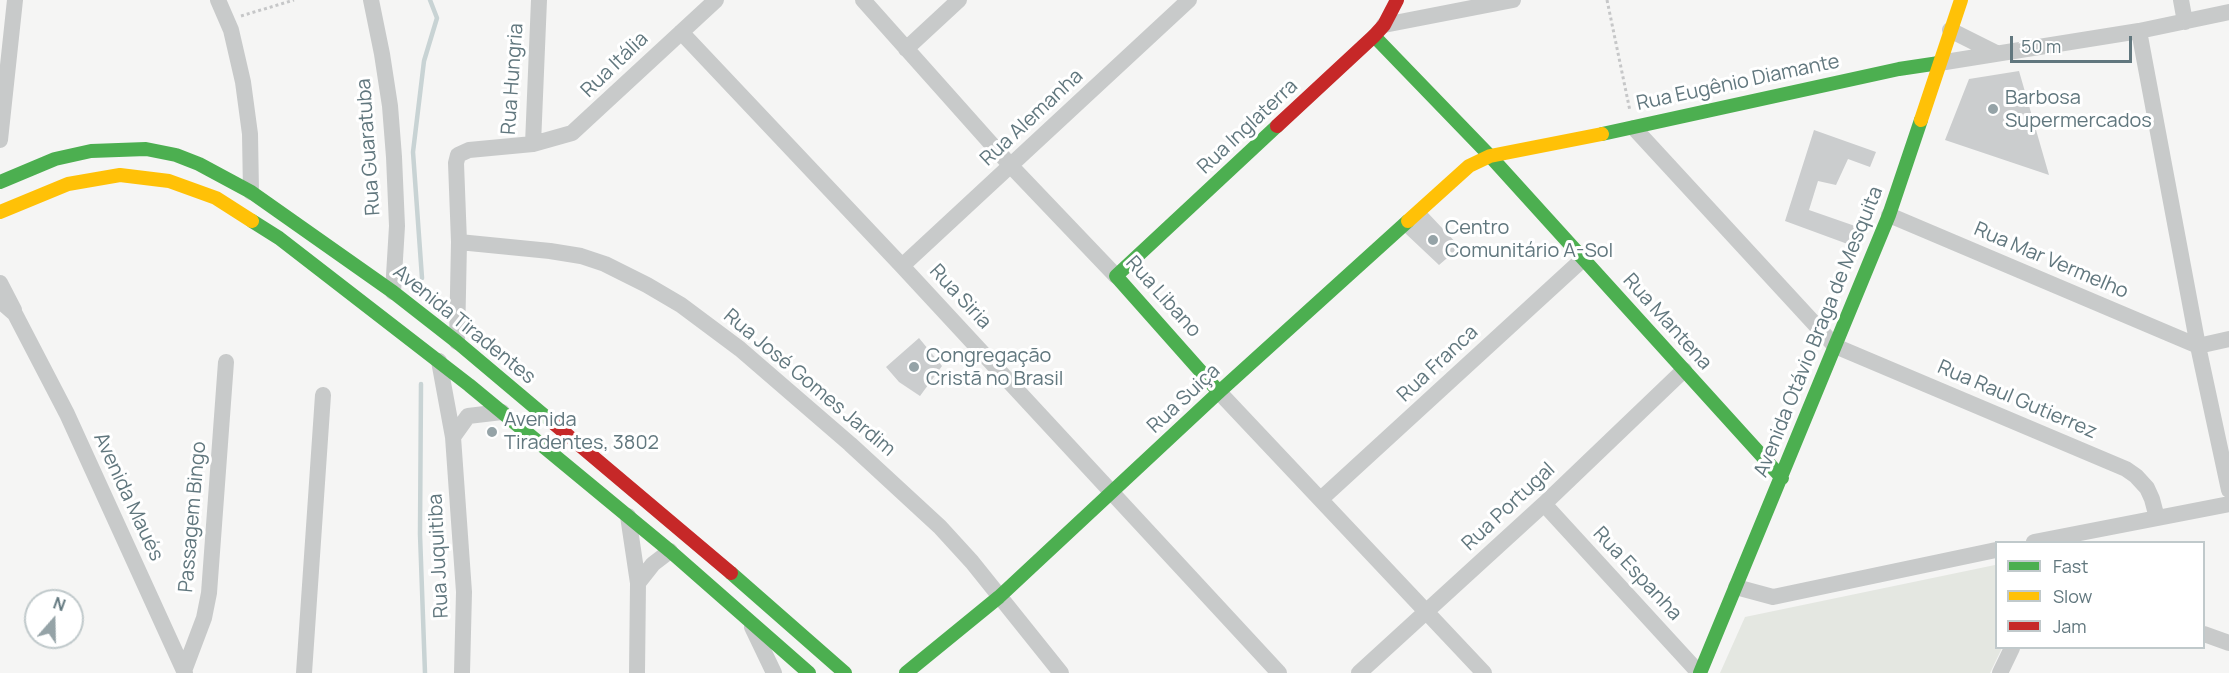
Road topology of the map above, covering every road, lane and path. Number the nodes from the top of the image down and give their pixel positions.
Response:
1 (15, 0) edge
2 (218, 0) edge
3 (294, 0) edge
4 (371, 0) edge
5 (540, 0) edge
6 (716, 0) edge
7 (863, 0) edge
8 (959, 0) edge
9 (1189, 0) edge
10 (1397, 0) edge
11 (1513, 0) edge
12 (1607, 0) edge
13 (1961, 0) edge
14 (2181, 0) edge
15 (2229, 12) edge
16 (227, 20) junction
17 (2185, 22) junction
18 (1950, 30) junction
19 (1379, 31) junction
20 (2139, 31) junction
21 (681, 32) junction
22 (906, 49) junction
23 (1996, 53) junction
24 (1939, 63) junction
25 (1, 115) edge
26 (1634, 128) junction
27 (0, 140) edge
28 (533, 144) junction
29 (1490, 156) junction
30 (1011, 166) junction
31 (0, 182) edge
32 (251, 192) junction
33 (0, 212) edge
34 (1889, 215) junction
35 (459, 242) junction
36 (1583, 259) junction
37 (902, 266) junction
38 (1116, 276) junction
39 (0, 283) edge
40 (393, 292) junction
41 (0, 301) edge
42 (8, 317) edge
43 (2229, 339) edge
44 (457, 342) junction
45 (1835, 346) junction
46 (2198, 346) junction
47 (438, 361) junction
48 (226, 362) dead end
49 (1684, 370) junction
50 (1219, 392) junction
51 (323, 395) dead end
52 (501, 412) junction
53 (453, 437) junction
54 (1782, 478) junction
55 (2229, 490) edge
56 (1113, 492) junction
57 (1322, 499) junction
58 (1544, 504) junction
59 (2229, 504) edge
60 (628, 516) junction
61 (2157, 518) junction
62 (2044, 541) edge
63 (670, 551) junction
64 (1992, 553) edge
65 (638, 584) junction
66 (1736, 588) junction
67 (999, 597) junction
68 (1425, 612) junction
69 (748, 621) junction
70 (2205, 634) edge
71 (2229, 643) edge
72 (2012, 649) edge
73 (185, 672) edge
74 (304, 673) edge
75 (462, 673) edge
76 (637, 673) edge
77 (774, 673) edge
78 (809, 673) edge
79 (845, 673) edge
80 (906, 673) edge
81 (1061, 673) edge
82 (1279, 673) edge
83 (1359, 673) edge
84 (1484, 673) edge
85 (1700, 673) edge
86 (2000, 673) edge

1 - 25 street
2 - 16 street
3 - 16 path
4 - 40 street, Rua Guaratuba
5 - 28 street, Rua Hungria
6 - 21 street, Rua Itália
7 - 22 street, Rua Libano
8 - 22 street
9 - 30 street, Rua Alemanha
10 - 19 main road, Rua Inglaterra
11 - 19 street
12 - 26 path
13 - 18 main road, Avenida Otávio Braga de Mesquita
14 - 17 street
15 - 17 street, Rua Eugênio Diamante
16 - 32 street
17 - 20 street, Rua Eugênio Diamante
18 - 23 street
18 - 24 main road, Avenida Otávio Braga de Mesquita
19 - 29 main road, Rua Mantena
19 - 38 main road, Rua Inglaterra
20 - 23 street, Rua Eugênio Diamante
20 - 46 street
21 - 28 street, Rua Itália
21 - 37 street, Rua Siria
22 - 30 street, Rua Libano
23 - 24 street, Rua Eugênio Diamante
24 - 26 main road, Rua Eugênio Diamante
24 - 34 main road, Avenida Otávio Braga de Mesquita
25 - 27 street
26 - 29 main road, Rua Eugênio Diamante
26 - 45 street
28 - 35 street, Rua Hungria
29 - 36 main road, Rua Mantena
29 - 50 main road, Rua Suiça
30 - 37 street, Rua Alemanha
30 - 38 street, Rua Libano
31 - 32 main road, Avenida Tiradentes
32 - 40 main road, Avenida Tiradentes
33 - 47 main road
34 - 45 main road, Avenida Otávio Braga de Mesquita
34 - 46 street, Rua Mar Vermelho
35 - 44 street
35 - 67 street, Rua José Gomes Jardim
36 - 49 main road, Rua Mantena
36 - 57 street, Rua Franca
37 - 56 street, Rua Siria
38 - 50 main road, Rua Libano
39 - 42 street
40 - 44 main road, Avenida Tiradentes
41 - 42 street, Avenida Maués
42 - 73 street, Avenida Maués
43 - 46 street
44 - 79 main road, Avenida Tiradentes
45 - 54 main road, Avenida Otávio Braga de Mesquita
45 - 61 street, Rua Raul Gutierrez
46 - 55 street
47 - 52 main road
47 - 53 street, Rua Juquitiba
48 - 73 street, Passagem Bingo
49 - 54 main road, Rua Mantena
49 - 58 street, Rua Portugal
50 - 56 main road, Rua Suiça
50 - 57 street, Rua Libano
51 - 74 street
52 - 53 street
52 - 60 main road
53 - 75 street, Rua Juquitiba
54 - 66 main road, Avenida Otávio Braga de Mesquita
56 - 67 main road, Rua Suiça
56 - 82 street, Rua Siria
57 - 68 street, Rua Libano
58 - 68 street, Rua Portugal
58 - 85 street, Rua Espanha
59 - 61 street
60 - 63 main road
60 - 65 street
61 - 62 street
63 - 65 street
63 - 69 main road
64 - 66 street
65 - 76 street
66 - 85 main road, Avenida Otávio Braga de Mesquita
67 - 80 main road, Rua Suiça
67 - 81 street, Rua José Gomes Jardim
68 - 83 street, Rua Portugal
68 - 84 street, Rua Libano
69 - 77 street
69 - 78 main road
70 - 71 street
72 - 86 street

